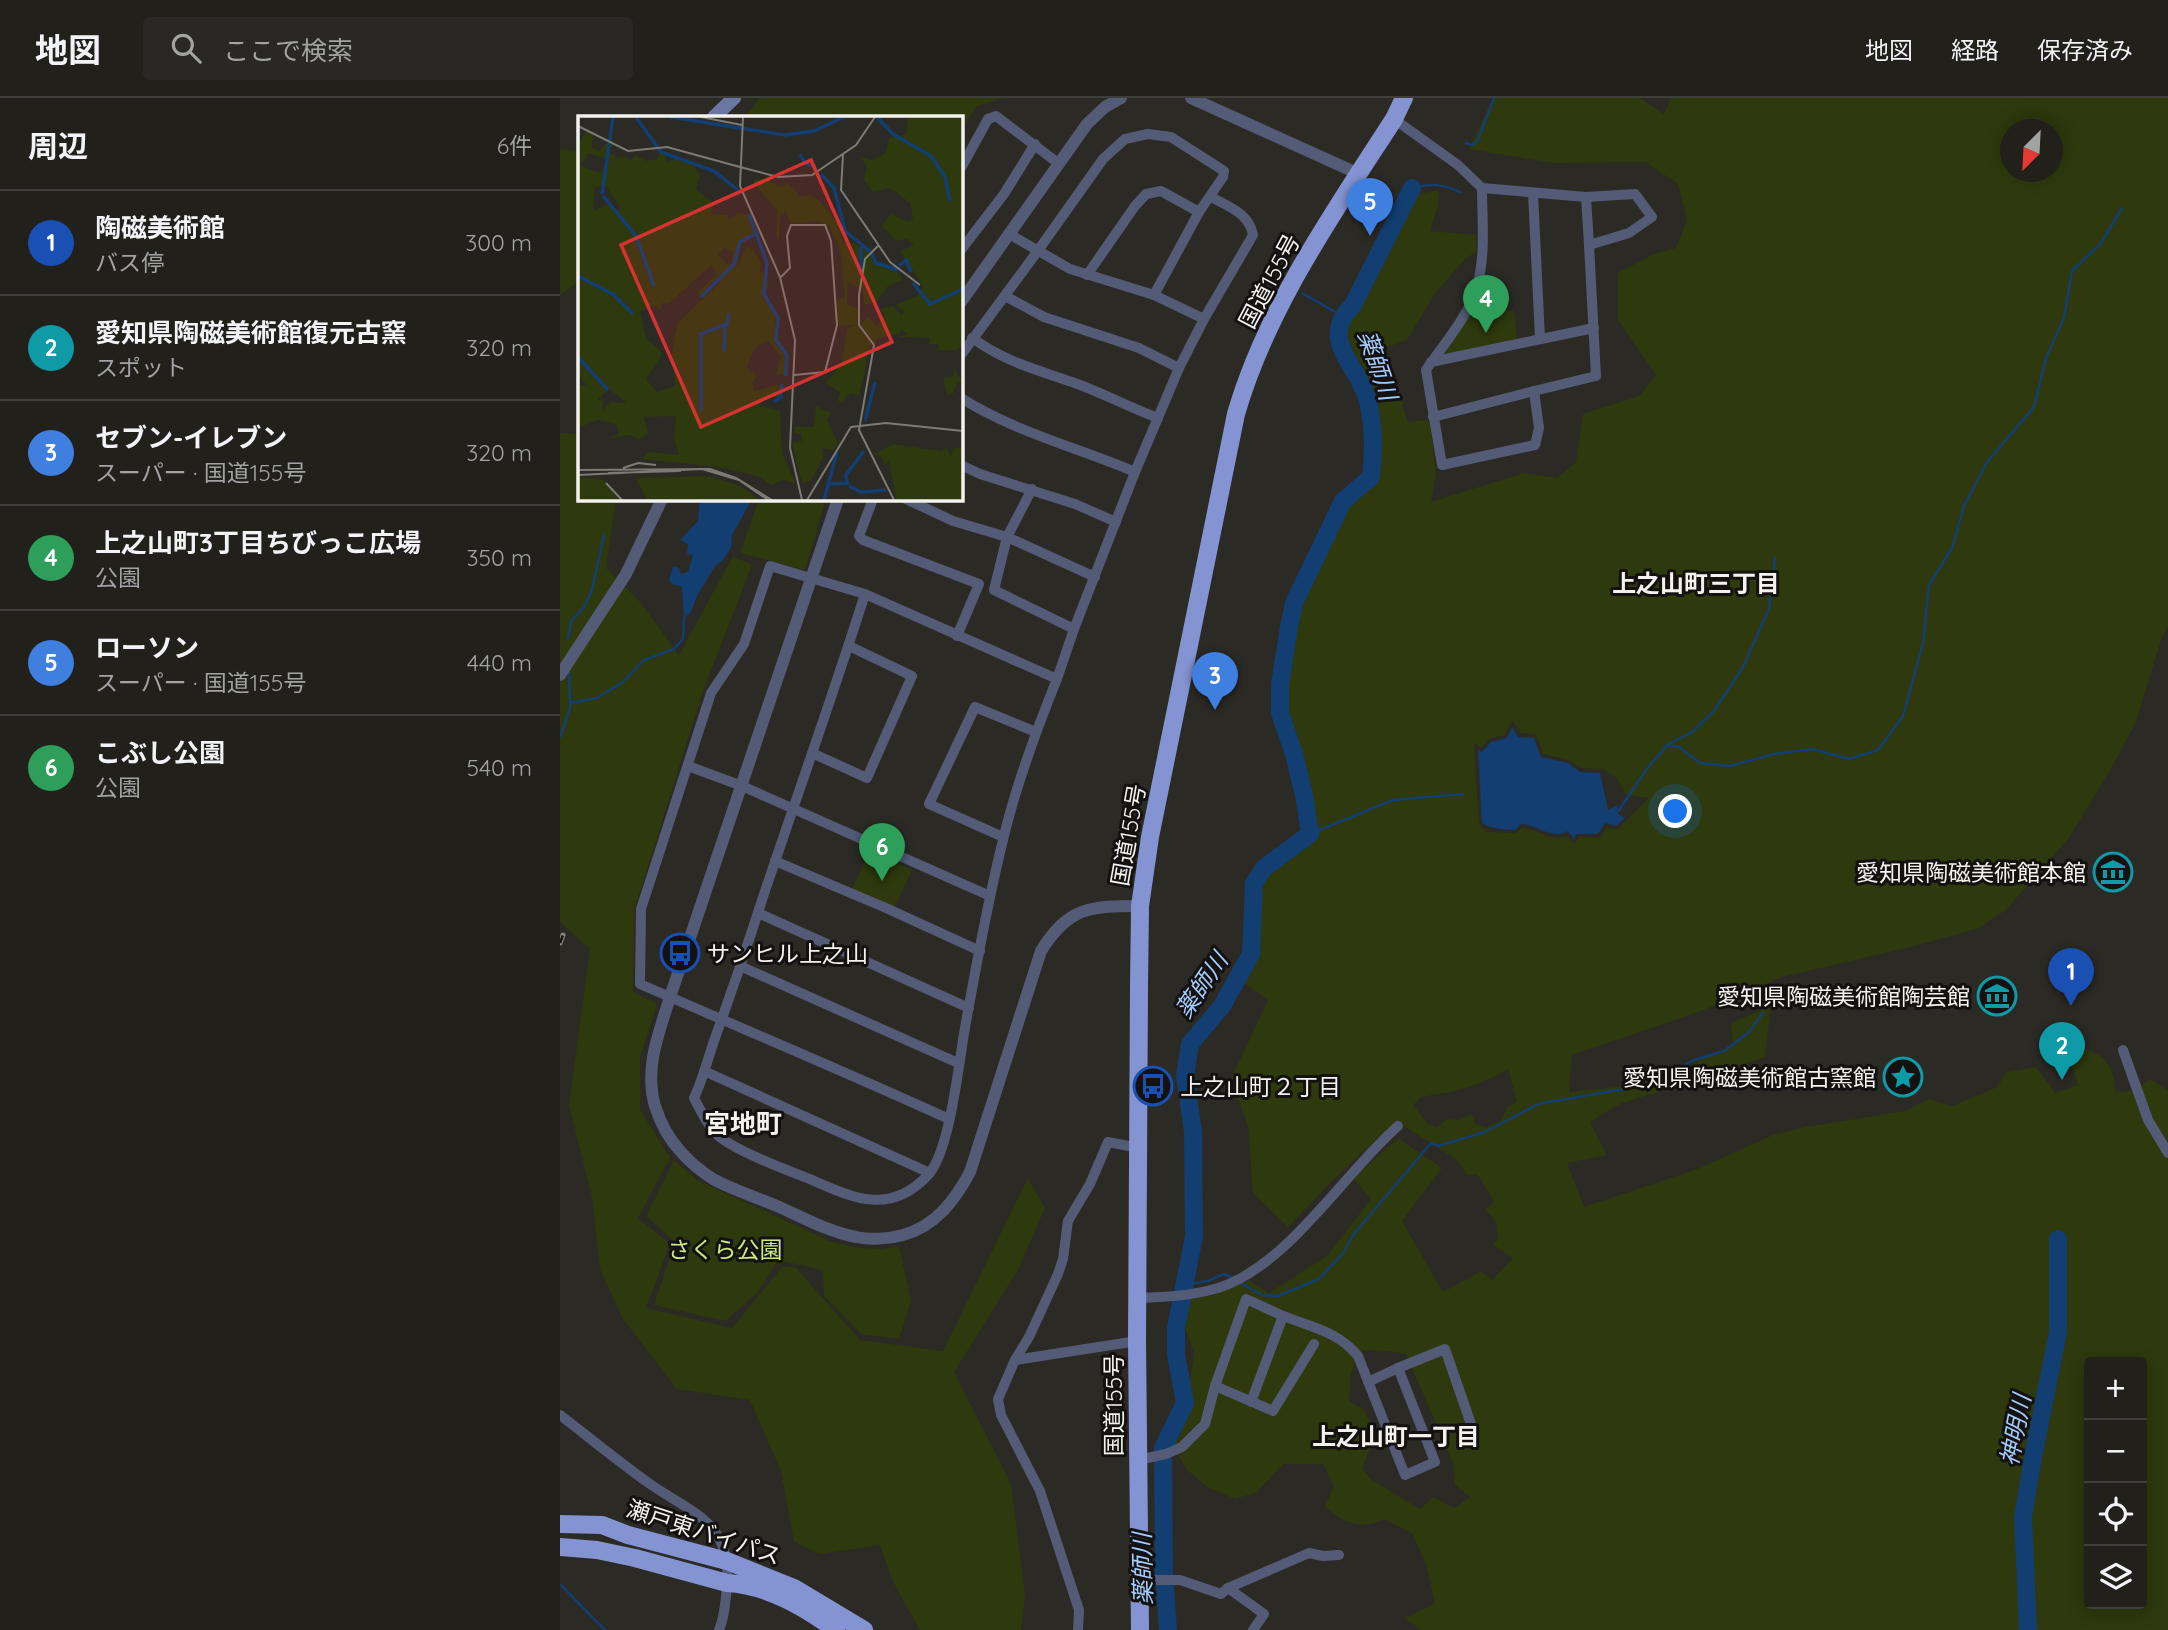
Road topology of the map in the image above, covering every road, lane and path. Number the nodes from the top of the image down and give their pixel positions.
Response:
1 (734, 98) edge
2 (1121, 98) edge
3 (1191, 98) edge
4 (1404, 98) edge
5 (715, 116) edge
6 (1394, 119) junction
7 (1035, 144) junction
8 (1058, 163) junction
9 (962, 165) edge
10 (1359, 174) junction
11 (1482, 188) junction
12 (1533, 193) junction
13 (1211, 197) junction
14 (1586, 197) junction
15 (1199, 212) junction
16 (1009, 234) junction
17 (1588, 246) junction
18 (962, 249) edge
19 (1037, 252) junction
20 (1087, 275) junction
21 (1154, 295) junction
22 (1005, 296) junction
23 (962, 301) edge
24 (1204, 319) junction
25 (1594, 328) junction
26 (972, 338) junction
27 (1540, 338) junction
28 (962, 353) edge
29 (1431, 362) junction
30 (1180, 368) junction
31 (1535, 391) junction
32 (962, 399) edge
33 (1433, 417) junction
34 (1157, 418) junction
35 (962, 465) edge
36 (1135, 472) junction
37 (1031, 489) junction
38 (662, 500) edge
39 (838, 500) edge
40 (873, 500) edge
41 (908, 500) edge
42 (1116, 522) junction
43 (1007, 537) junction
44 (811, 578) junction
45 (1095, 578) junction
46 (865, 594) junction
47 (1074, 629) junction
48 (957, 636) junction
49 (849, 646) junction
50 (560, 675) edge
51 (1057, 679) junction
52 (1036, 732) junction
53 (812, 753) junction
54 (688, 766) junction
55 (742, 786) junction
56 (792, 808) junction
57 (1003, 837) junction
58 (775, 862) junction
59 (990, 895) junction
60 (1140, 906) junction
61 (758, 913) junction
62 (980, 951) junction
63 (740, 966) junction
64 (670, 997) junction
65 (969, 1008) junction
66 (722, 1018) junction
67 (2123, 1050) dead end
68 (958, 1063) junction
69 (704, 1071) junction
70 (949, 1119) junction
71 (1398, 1126) dead end
72 (1139, 1149) junction
73 (2168, 1153) edge
74 (930, 1173) junction
75 (1138, 1298) junction
76 (1283, 1316) junction
77 (1137, 1341) junction
78 (1314, 1344) dead end
79 (1015, 1360) junction
80 (1398, 1368) junction
81 (1368, 1382) junction
82 (1215, 1387) junction
83 (1251, 1402) junction
84 (560, 1415) edge
85 (1472, 1427) dead end
86 (1138, 1460) junction
87 (560, 1524) edge
88 (560, 1547) edge
89 (1339, 1555) dead end
90 (727, 1561) junction
91 (1141, 1580) junction
92 (727, 1583) junction
93 (1228, 1588) junction
94 (719, 1630) edge
95 (836, 1630) edge
96 (864, 1630) edge
97 (1078, 1630) edge
98 (1140, 1630) edge
99 (1253, 1630) edge

1 - 5 main road
2 - 8 street
3 - 10 street
4 - 6 highway, 国道155号
6 - 10 highway, 国道155号
6 - 11 street
7 - 8 street
7 - 9 street
7 - 18 street
8 - 16 street
10 - 60 highway, 国道155号
11 - 12 street
11 - 29 street
12 - 14 street
12 - 27 street
13 - 15 street
13 - 19 street
13 - 24 street
14 - 17 street
14 - 17 street
15 - 20 street
15 - 21 street
16 - 19 street
16 - 23 street
17 - 25 street
19 - 20 street
19 - 22 street
20 - 21 street
21 - 24 street
22 - 26 street
22 - 30 street
24 - 30 street
25 - 27 street
25 - 31 street
26 - 28 street
26 - 34 street
27 - 29 street
29 - 33 street
30 - 34 street
31 - 33 street
31 - 33 street
32 - 36 street
34 - 36 street
35 - 37 street
36 - 42 street
37 - 42 street
37 - 43 street
38 - 50 street
39 - 44 street
40 - 48 street
41 - 43 street
42 - 45 street
43 - 45 street
43 - 47 street
44 - 46 street
44 - 54 street
44 - 55 street
45 - 47 street
46 - 48 street
46 - 49 street
47 - 51 street
48 - 51 street
49 - 53 street
49 - 53 street
51 - 52 street
52 - 57 street
52 - 57 street
53 - 56 street
54 - 55 street
54 - 64 street
55 - 56 street
55 - 64 street
56 - 58 street
56 - 59 street
57 - 59 street
58 - 61 street
58 - 62 street
59 - 62 street
60 - 64 street
60 - 72 highway, 国道155号
61 - 63 street
61 - 65 street
62 - 65 street
63 - 66 street
63 - 68 street
64 - 66 street
65 - 68 street
66 - 69 street
66 - 70 street
67 - 73 street
68 - 70 street
69 - 74 street
69 - 74 street
70 - 74 street
71 - 75 street
72 - 75 highway, 国道155号
72 - 79 street
75 - 77 highway, 国道155号
76 - 81 street
76 - 82 street
76 - 83 street
77 - 79 street
77 - 86 highway, 国道155号
78 - 83 street
79 - 97 street
80 - 81 street
80 - 81 street
80 - 85 street
82 - 83 street
82 - 86 street
84 - 90 street
86 - 91 highway, 国道155号
87 - 90 highway, 瀬戸東バイパス
88 - 92 highway, 瀬戸東バイパス
89 - 93 street
90 - 92 street
90 - 96 highway, 瀬戸東バイパス
91 - 93 street
91 - 98 highway, 国道155号
92 - 94 street
92 - 95 highway, 瀬戸東バイパス
93 - 99 street

